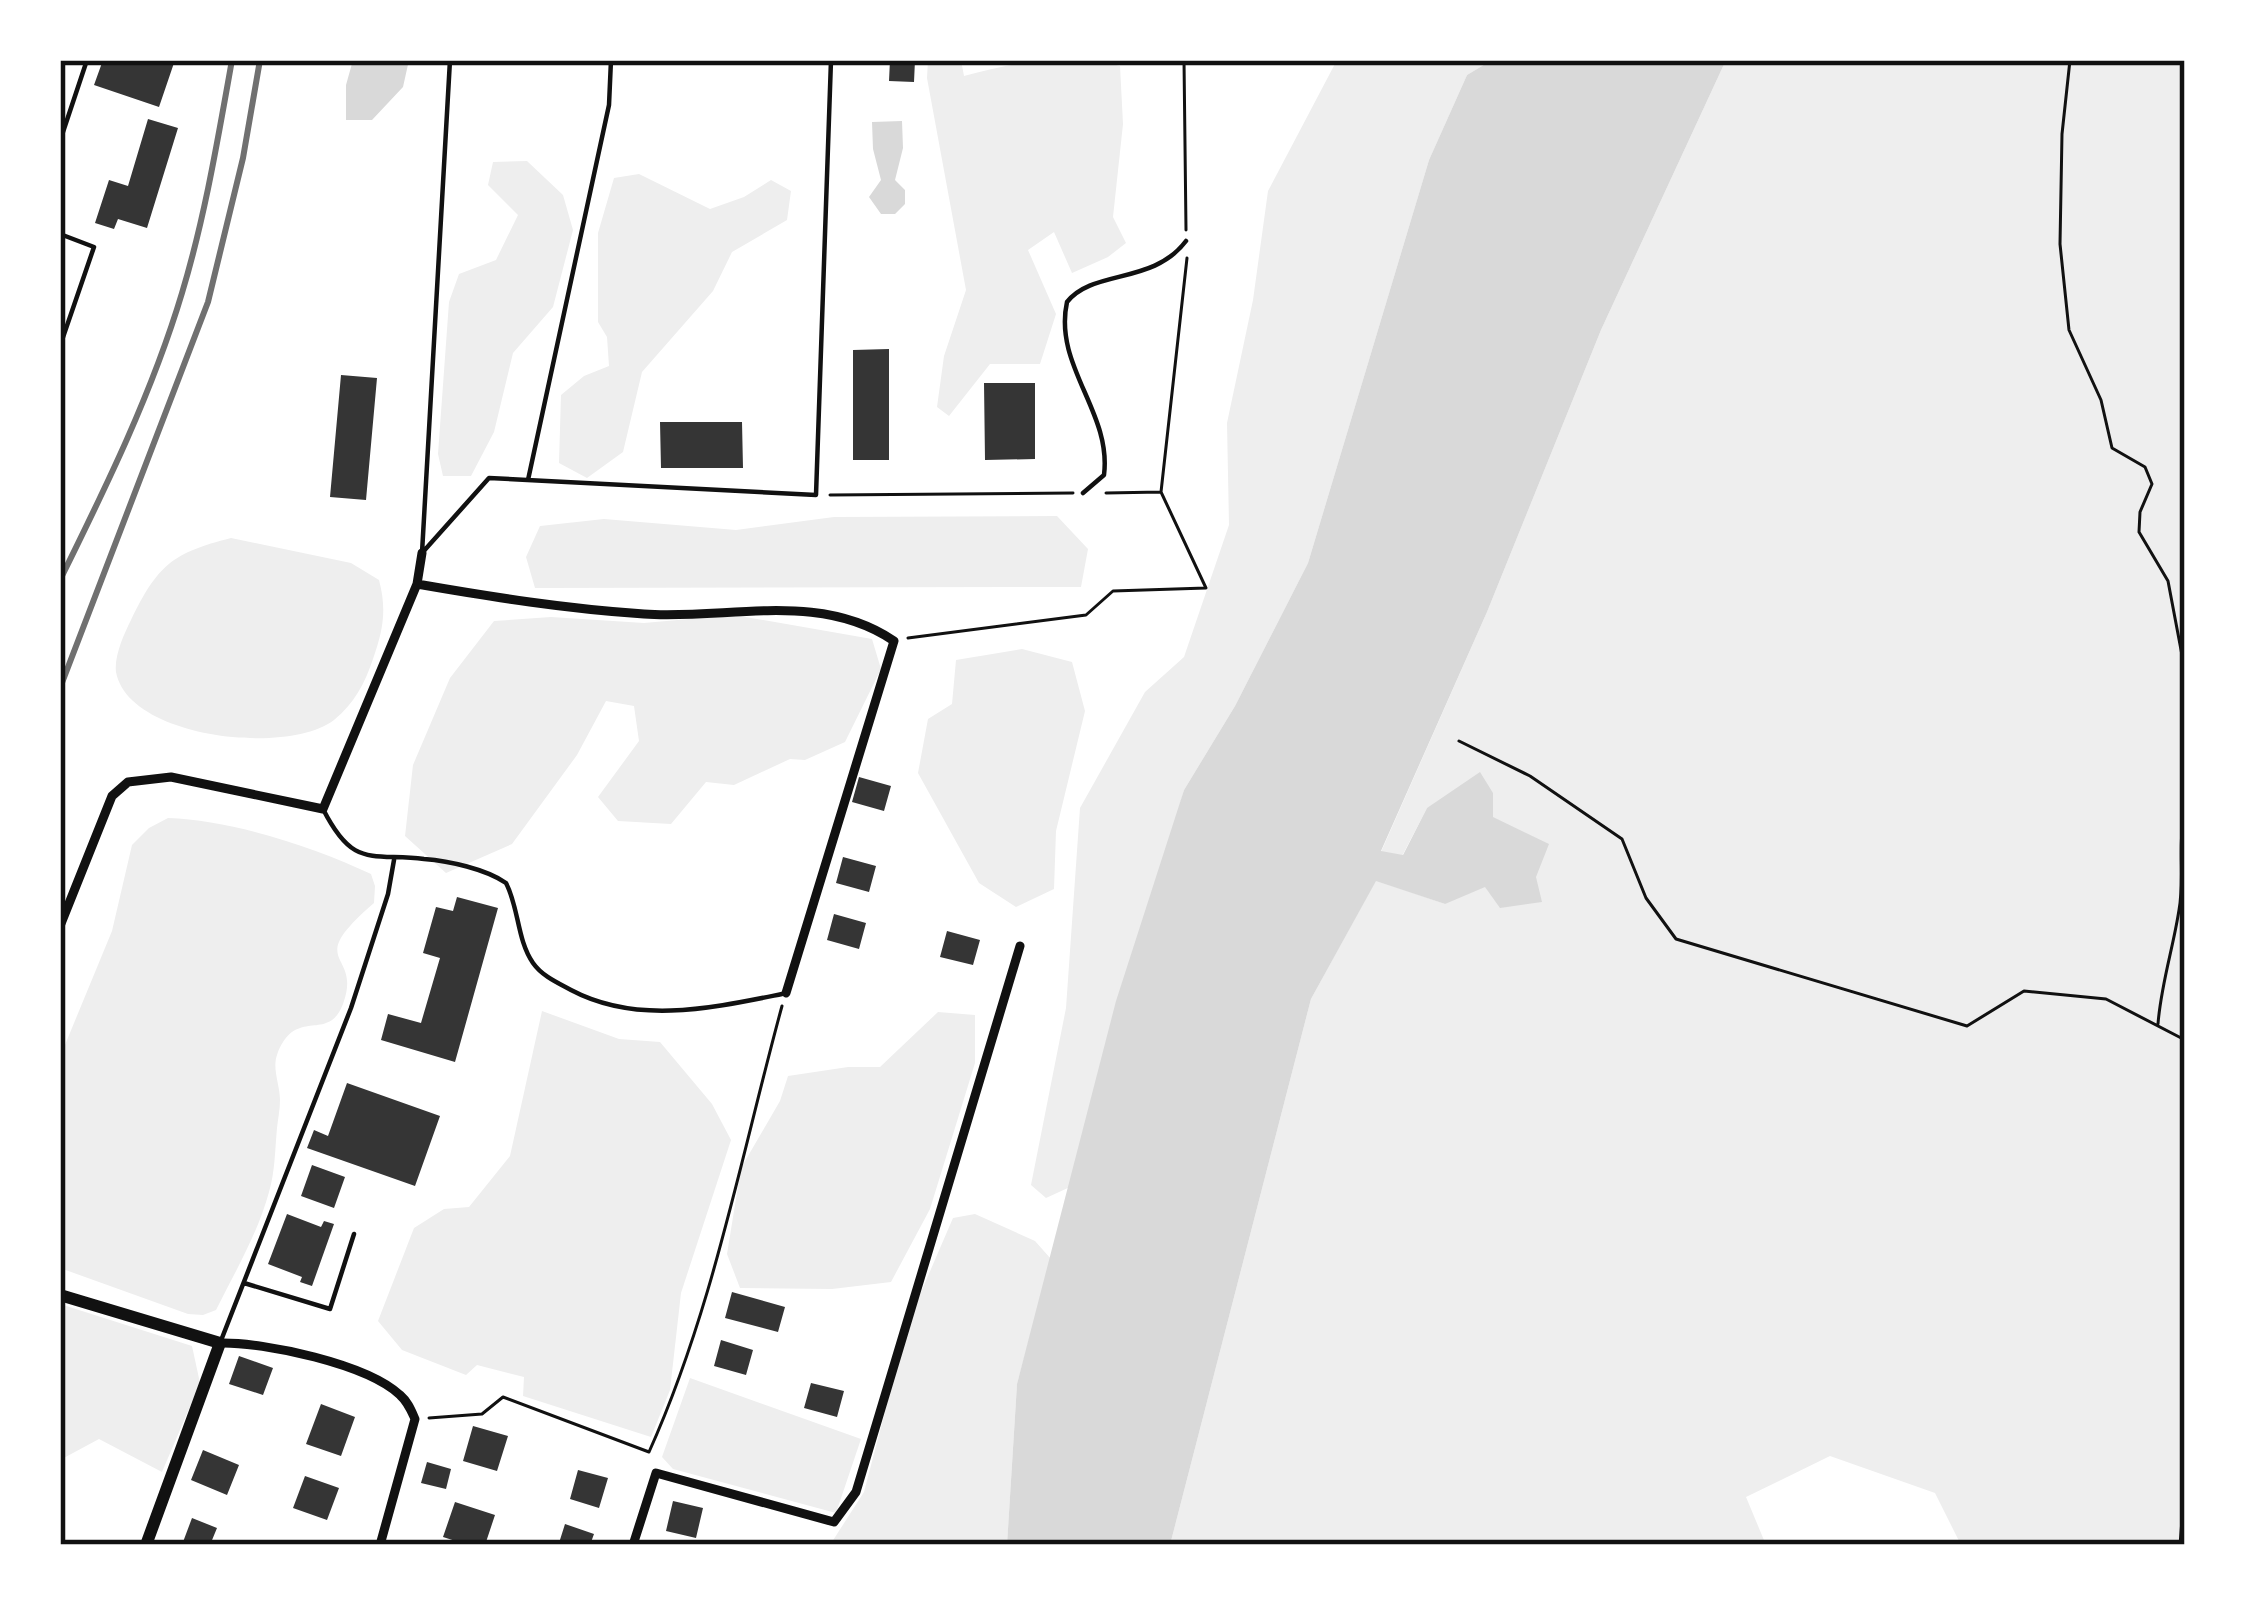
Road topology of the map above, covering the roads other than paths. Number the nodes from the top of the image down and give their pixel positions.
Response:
1 (87, 60) edge
2 (450, 60) edge
3 (611, 60) edge
4 (831, 60) edge
5 (60, 142) edge
6 (60, 234) edge
7 (1186, 242) road end
8 (60, 346) edge
9 (528, 480) junction
10 (1083, 493) road end
11 (422, 553) junction
12 (417, 584) junction
13 (323, 809) junction
14 (394, 860) junction
15 (60, 926) edge
16 (1020, 946) dead end
17 (786, 993) joint
18 (354, 1234) dead end
19 (244, 1283) junction
20 (60, 1295) edge
21 (220, 1343) junction
22 (146, 1545) edge
23 (380, 1545) edge
24 (633, 1545) edge

1 - 5 lane
2 - 11 lane
3 - 9 lane
4 - 9 lane
6 - 8 lane
7 - 10 lane
9 - 11 lane
11 - 12 street
12 - 13 street
12 - 17 street
13 - 14 lane
13 - 15 street
14 - 17 lane
14 - 19 lane
16 - 24 street
18 - 19 lane
19 - 21 lane
20 - 21 main road
21 - 22 main road
21 - 23 street

